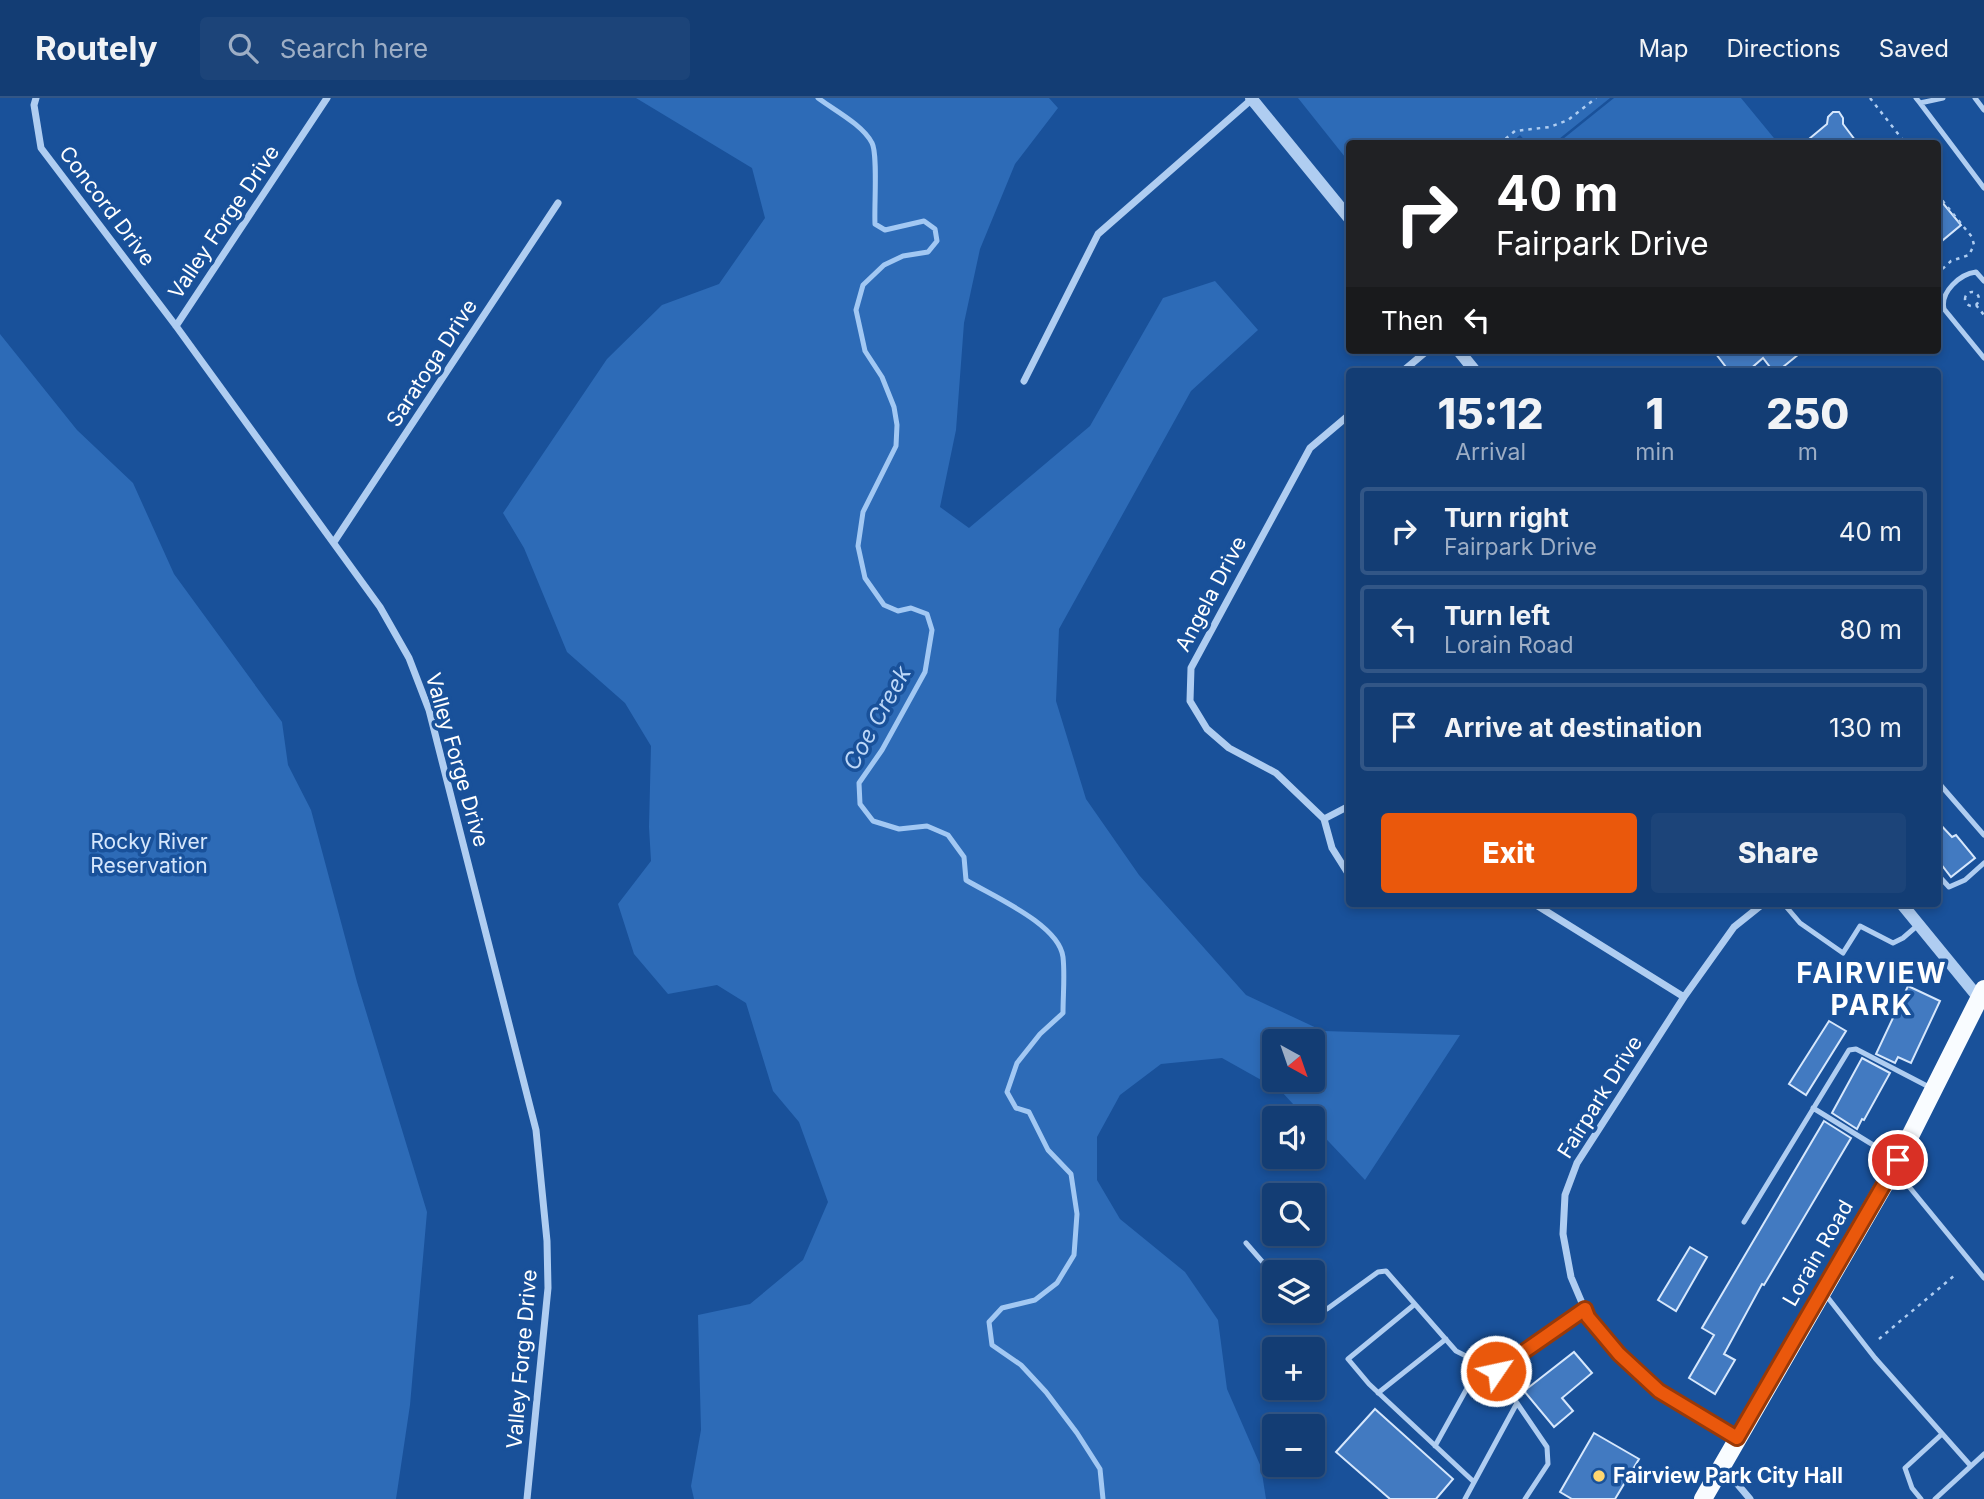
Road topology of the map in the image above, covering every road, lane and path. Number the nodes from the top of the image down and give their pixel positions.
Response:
1 (36, 98) edge
2 (327, 98) edge
3 (1596, 98) edge
4 (1870, 98) edge
5 (1943, 98) edge
6 (1975, 98) edge
7 (1251, 99) edge
8 (1918, 100) edge
9 (1984, 110) edge
10 (1504, 140) edge
11 (1903, 140) edge
12 (1984, 188) edge
13 (1941, 199) edge
14 (558, 203) dead end
15 (1346, 214) edge
16 (1941, 270) edge
17 (1984, 281) edge
18 (1976, 305) junction
19 (1984, 315) edge
20 (176, 326) junction
21 (1424, 354) edge
22 (1461, 354) edge
23 (1984, 358) edge
24 (1407, 368) edge
25 (1473, 368) edge
26 (1024, 382) dead end
27 (1346, 418) edge
28 (334, 542) junction
29 (1941, 786) edge
30 (1346, 808) edge
31 (1324, 819) junction
32 (1984, 835) edge
33 (1984, 863) edge
34 (1346, 870) edge
35 (1941, 878) edge
36 (1539, 907) edge
37 (1759, 907) edge
38 (1786, 907) edge
39 (1904, 907) edge
40 (1919, 925) junction
41 (1684, 997) junction
42 (1982, 998) edge
43 (1934, 1089) junction
44 (1813, 1108) junction
45 (1896, 1164) junction
46 (1744, 1222) dead end
47 (1246, 1243) dead end
48 (1262, 1262) edge
49 (1955, 1275) dead end
50 (1984, 1278) edge
51 (1823, 1291) junction
52 (1415, 1304) junction
53 (1325, 1308) edge
54 (1585, 1309) junction
55 (1446, 1339) junction
56 (1880, 1339) dead end
57 (1481, 1363) junction
58 (1496, 1371) junction
59 (1378, 1393) junction
60 (1517, 1404) junction
61 (1942, 1434) junction
62 (1737, 1438) junction
63 (1435, 1446) junction
64 (1984, 1454) edge
65 (1970, 1465) junction
66 (1722, 1466) junction
67 (1474, 1482) junction
68 (527, 1499) edge
69 (1465, 1499) edge
70 (1525, 1499) edge
71 (1703, 1499) edge
72 (1750, 1499) edge
73 (1921, 1499) edge
74 (1935, 1499) edge

1 - 20 street, Concord Drive
2 - 20 street, Valley Forge Drive
3 - 10 path
4 - 11 path
5 - 8 lane
6 - 9 lane
7 - 15 street
7 - 26 street
8 - 12 lane
13 - 16 path
14 - 28 street, Saratoga Drive
17 - 23 lane
18 - 18 path
18 - 19 path
20 - 28 street, Valley Forge Drive
21 - 24 street
22 - 25 street
27 - 31 street, Angela Drive
28 - 68 street, Valley Forge Drive
29 - 32 lane
30 - 31 street
31 - 34 street, Angela Drive
33 - 35 lane
36 - 41 street
37 - 41 street, Fairpark Drive
38 - 40 lane
39 - 40 street
40 - 42 street
41 - 54 street, Fairpark Drive
42 - 43 main road, Lorain Road
43 - 44 lane
43 - 45 main road, Lorain Road
44 - 45 lane
44 - 46 lane
45 - 50 lane
45 - 51 main road, Lorain Road
47 - 48 lane
49 - 56 path
51 - 61 lane
51 - 62 main road, Lorain Road
52 - 53 lane
52 - 55 lane
52 - 59 lane
54 - 58 lane
54 - 62 street, Fairpark Drive
55 - 57 lane
55 - 59 lane
57 - 58 lane
57 - 63 lane
58 - 60 lane
59 - 63 lane
60 - 67 lane
60 - 70 lane
61 - 65 lane
61 - 73 lane
62 - 66 main road, Lorain Road
63 - 67 lane
64 - 65 lane
65 - 74 lane
66 - 71 main road, Lorain Road
66 - 72 street
67 - 69 lane

